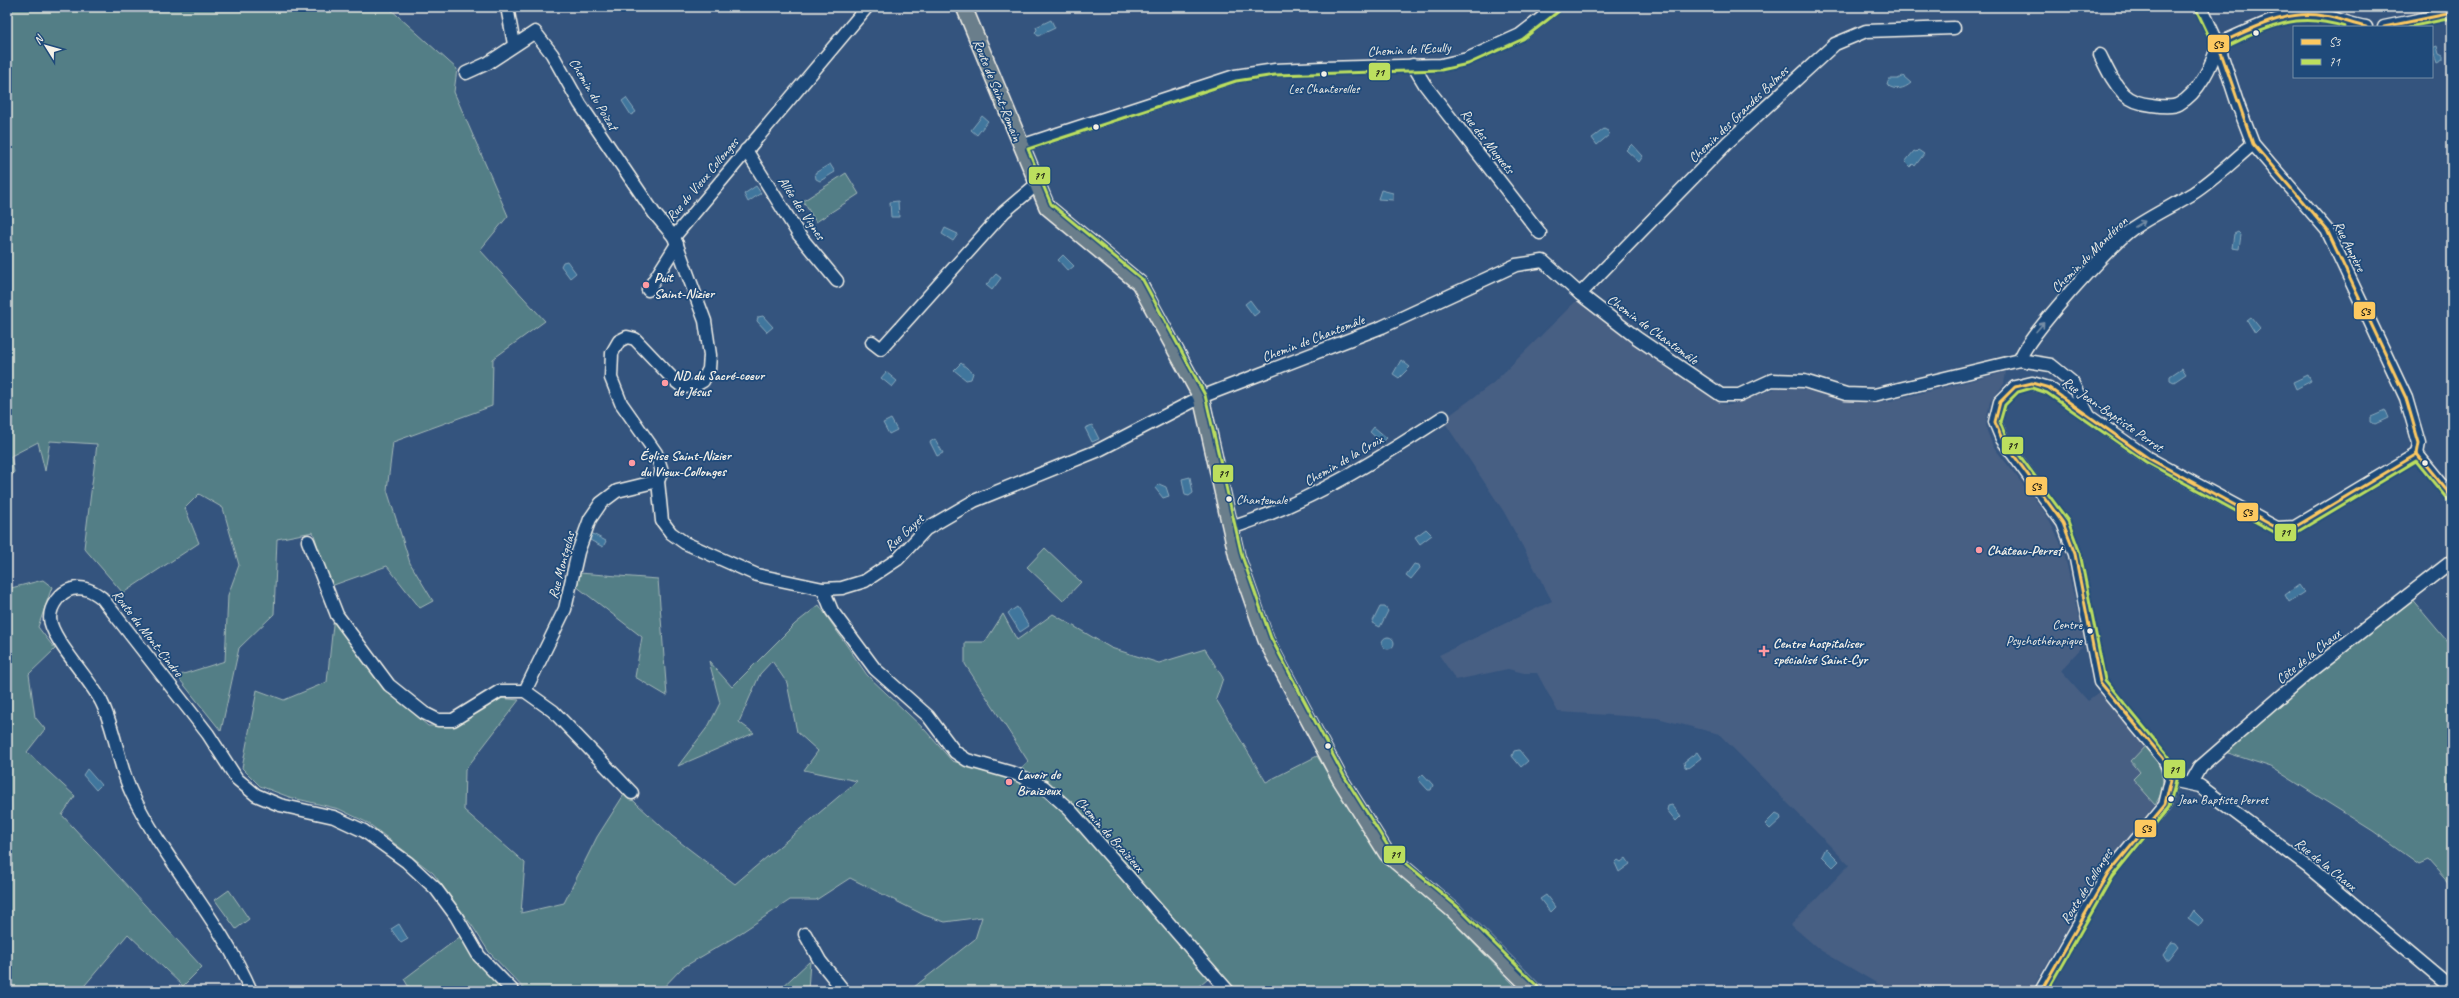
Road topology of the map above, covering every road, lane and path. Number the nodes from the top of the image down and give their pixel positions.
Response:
1 (507, 7) edge
2 (867, 7) edge
3 (964, 7) edge
4 (1556, 7) edge
5 (2201, 7) edge
6 (2452, 13) edge
7 (2362, 26) edge
8 (2389, 26) edge
9 (1954, 28) dead end
10 (514, 44) junction
11 (2218, 44) junction
12 (2100, 56) dead end
13 (1413, 65) junction
14 (466, 73) dead end
15 (2253, 144) junction
16 (1020, 146) junction
17 (746, 150) junction
18 (1037, 184) junction
19 (1540, 233) dead end
20 (675, 240) junction
21 (837, 281) dead end
22 (648, 290) dead end
23 (1580, 294) junction
24 (872, 342) dead end
25 (2020, 360) junction
26 (1201, 397) junction
27 (1443, 416) dead end
28 (2089, 416) junction
29 (2417, 454) junction
30 (658, 481) junction
31 (2452, 497) edge
32 (1231, 528) junction
33 (308, 541) dead end
34 (2452, 561) edge
35 (822, 589) junction
36 (525, 691) junction
37 (2171, 780) junction
38 (2191, 783) junction
39 (632, 792) dead end
40 (805, 934) dead end
41 (2452, 988) edge
42 (252, 991) edge
43 (513, 991) edge
44 (844, 991) edge
45 (1228, 991) edge
46 (1534, 991) edge
47 (2041, 991) edge

1 - 10 street
2 - 17 street, Rue du Vieux Collonges
3 - 16 main road, Route de Saint-Romain
4 - 13 street, Chemin de l'Ecully
5 - 11 street, Rue Ampère
6 - 8 street
7 - 11 street
9 - 23 street, Chemin des Grandes Balmes
10 - 14 street, Chemin du Poizat
10 - 20 street, Chemin du Poizat
11 - 12 street
11 - 15 street, Rue Ampère
13 - 16 street, Chemin de l'Ecully
13 - 19 street, Rue des Muguets
25 -> 15 street, Chemin du Mandéron
15 - 29 street, Rue Ampère
16 - 18 main road, Route de Saint-Romain
17 - 20 street, Rue du Vieux Collonges
17 - 21 street, Allée des Vignes
18 - 24 street
18 - 26 main road, Route de Saint-Romain
20 - 22 street
20 - 30 street, Rue du Vieux Collonges
23 - 25 street, Chemin de Chantemâle
23 - 26 street, Chemin de Chantemâle
25 - 28 street, Chemin de Chantemâle
26 - 32 main road, Route de Saint-Romain
26 - 35 street, Rue Gayet
27 - 32 street, Chemin de la Croix
28 - 29 street, Rue Jean-Baptiste Perret
28 - 37 street, Rue Jean-Baptiste Perret
29 - 31 street
30 - 35 street, Rue Gayet
30 - 36 street, Rue Montgelas
32 - 46 main road, Route de Saint-Romain
33 - 36 street
34 - 38 street, Côte de la Chaux
35 - 45 street, Chemin de Braizieux
36 - 39 street
37 - 38 street, Rue de la Chaux
37 - 47 street, Route de Collonges
38 - 41 street, Rue de la Chaux
40 - 44 street
42 - 43 street, Route du Mont-Cindre

